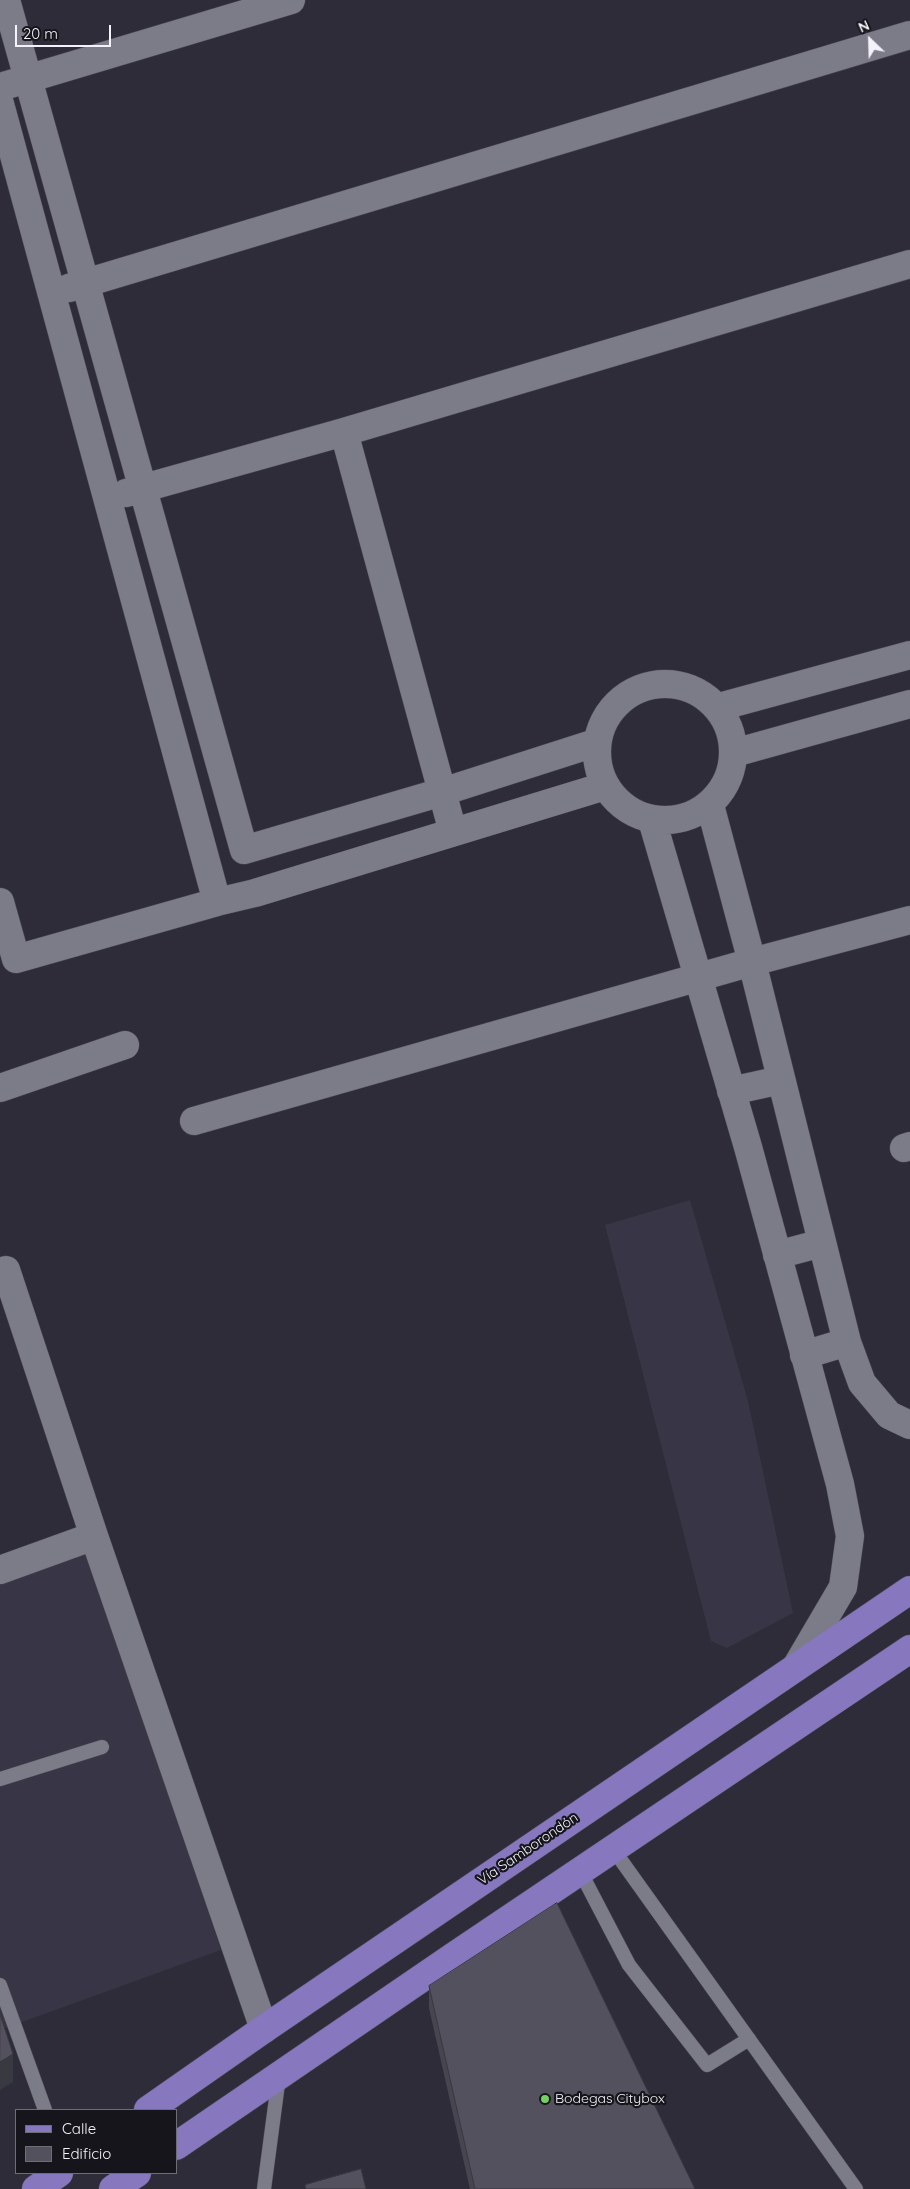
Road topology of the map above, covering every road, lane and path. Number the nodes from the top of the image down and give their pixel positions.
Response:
1 (6, 0) edge
2 (291, 0) edge
3 (910, 35) edge
4 (28, 79) junction
5 (0, 87) edge
6 (0, 104) edge
7 (910, 264) edge
8 (85, 283) junction
9 (52, 292) junction
10 (344, 432) junction
11 (142, 489) junction
12 (109, 498) junction
13 (910, 655) edge
14 (910, 704) edge
15 (719, 707) junction
16 (596, 743) junction
17 (734, 753) junction
18 (605, 786) junction
19 (442, 792) junction
20 (710, 804) junction
21 (652, 820) junction
22 (453, 832) junction
23 (244, 850) junction
24 (208, 860) junction
25 (255, 893) junction
26 (0, 902) edge
27 (217, 902) junction
28 (910, 920) edge
29 (8, 962) edge
30 (752, 962) junction
31 (698, 978) junction
32 (125, 1045) dead end
33 (780, 1080) junction
34 (0, 1088) edge
35 (731, 1091) junction
36 (194, 1121) dead end
37 (822, 1243) junction
38 (777, 1255) junction
39 (6, 1270) dead end
40 (847, 1342) junction
41 (804, 1355) junction
42 (910, 1425) edge
43 (94, 1536) junction
44 (0, 1570) edge
45 (910, 1590) edge
46 (910, 1649) edge
47 (796, 1667) junction
48 (102, 1747) dead end
49 (0, 1779) edge
50 (613, 1849) junction
51 (580, 1871) junction
52 (0, 1985) edge
53 (264, 2029) junction
54 (749, 2039) junction
55 (279, 2076) junction
56 (46, 2109) edge
57 (149, 2109) edge
58 (178, 2145) edge
59 (58, 2174) edge
60 (136, 2174) edge
61 (36, 2189) edge
62 (113, 2189) edge
63 (264, 2189) edge
64 (856, 2189) edge

1 - 4 street
2 - 4 street
3 - 8 street
4 - 5 street
4 - 8 street
6 - 9 street
7 - 10 street
8 - 9 street
8 - 11 street
9 - 12 street
10 - 11 street
10 - 19 street
11 - 12 street
11 - 23 street
12 - 24 street
13 - 15 street
14 - 17 street
15 - 16 street
15 - 17 street
16 - 18 street
16 - 19 street
17 - 20 street
18 - 21 street
18 - 22 street
19 - 22 street
19 - 23 street
20 - 21 street
20 - 30 street
21 - 31 street
22 - 25 street
23 - 24 street
23 - 25 street
24 - 27 street
25 - 27 street
26 - 29 street
27 - 29 street
28 - 30 street
30 - 31 street
30 - 33 street
31 - 35 street
31 - 36 street
32 - 34 street
33 - 35 street
33 - 37 street
35 - 38 street
37 - 38 street
37 - 40 street
38 - 41 street
39 - 43 street
40 - 41 street
40 - 42 street
41 - 47 street
43 - 44 street
43 - 53 street
45 - 47 main road, Vía Samborondón
46 - 50 main road
47 - 53 main road, Vía Samborondón
48 - 49 lane
50 - 51 main road
50 - 54 lane
51 - 54 lane
51 - 55 main road
52 - 56 lane
53 - 57 main road, Vía Samborondón
54 - 64 lane
55 - 58 main road
55 - 63 lane
59 - 61 main road
60 - 62 main road

